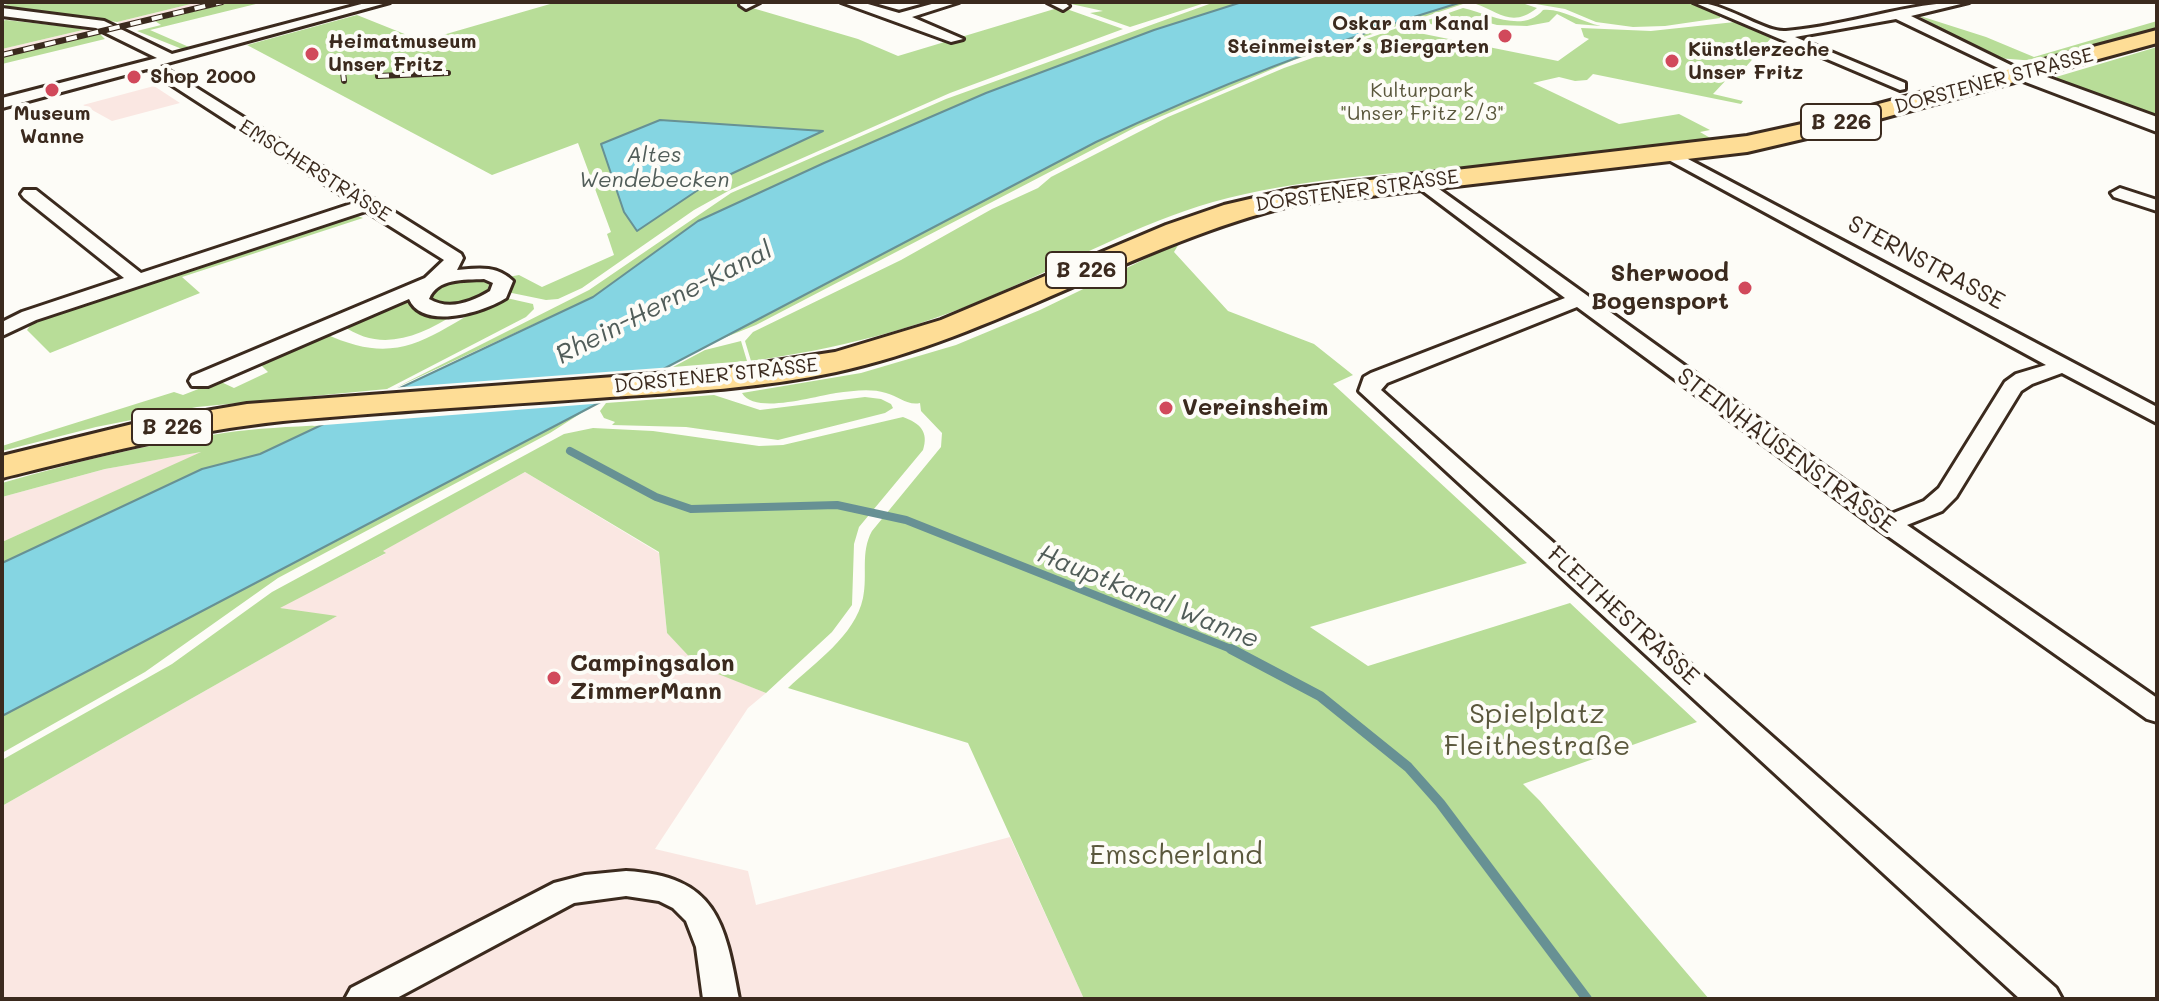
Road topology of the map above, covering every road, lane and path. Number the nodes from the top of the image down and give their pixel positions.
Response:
1 (384, 2) edge
2 (847, 2) edge
3 (953, 2) edge
4 (1699, 2) edge
5 (1963, 2) edge
6 (2, 12) edge
7 (1899, 15) junction
8 (899, 17) junction
9 (1781, 36) junction
10 (2157, 36) edge
11 (956, 39) dead end
12 (171, 59) junction
13 (149, 64) junction
14 (2022, 74) junction
15 (1900, 86) dead end
16 (2, 103) edge
17 (2157, 125) edge
18 (1671, 155) junction
19 (1421, 181) junction
20 (2120, 193) dead end
21 (30, 194) dead end
22 (369, 204) junction
23 (2157, 206) edge
24 (137, 279) junction
25 (1577, 300) junction
26 (2, 330) edge
27 (2063, 366) junction
28 (200, 381) dead end
29 (2157, 416) edge
30 (2, 467) edge
31 (1887, 524) junction
32 (2157, 712) edge
33 (363, 999) edge
34 (721, 999) edge
35 (2044, 999) edge

1 - 12 street
2 - 8 street
3 - 8 street
4 - 9 street
5 - 7 street
6 - 12 street
7 - 9 street
7 - 14 street
8 - 11 street
9 - 15 street
10 - 14 main road, DORSTENER STRASSE / B 226
12 - 13 street
13 - 16 street
13 - 22 street, EMSCHERSTRASSE
14 - 17 main road
14 - 18 main road, DORSTENER STRASSE / B 226
18 - 19 main road, DORSTENER STRASSE / B 226
18 - 27 street, STERNSTRASSE
19 - 25 street, STEINHAUSENSTRASSE
19 - 30 main road, DORSTENER STRASSE / B 226
20 - 23 street
21 - 24 street
22 - 24 street
22 - 28 street, EMSCHERSTRASSE
24 - 26 street
25 - 31 street, STEINHAUSENSTRASSE
25 - 35 street, FLEITHESTRASSE
27 - 29 street, STERNSTRASSE
27 - 31 street
31 - 32 street, STEINHAUSENSTRASSE
33 - 34 street

